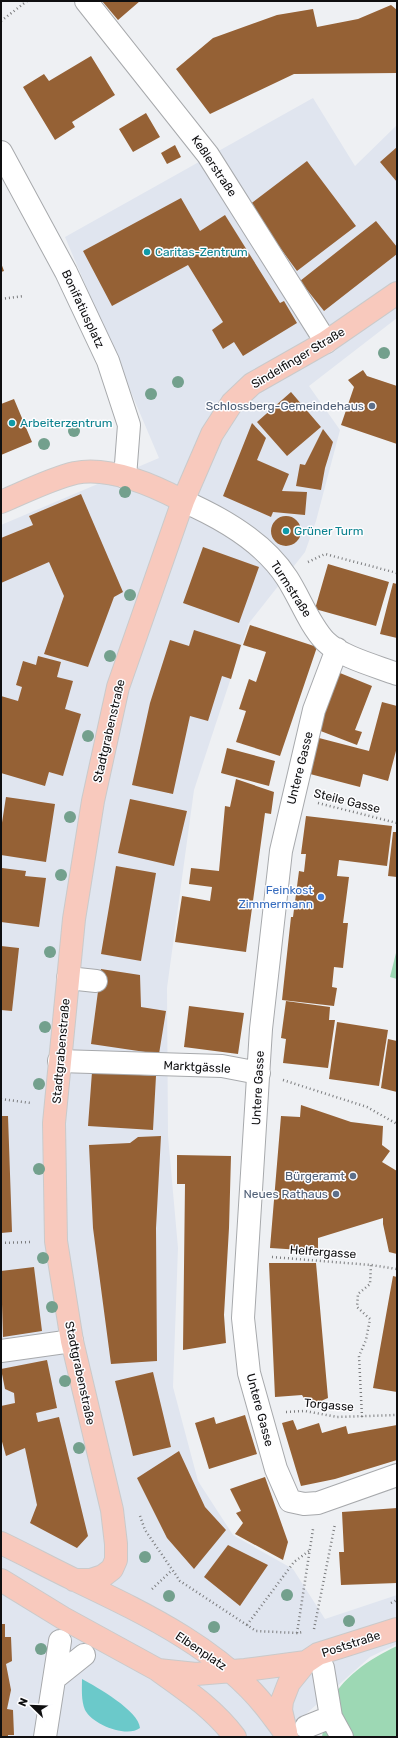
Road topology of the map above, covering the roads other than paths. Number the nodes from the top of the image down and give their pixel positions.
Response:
1 (86, 1) edge
2 (1, 152) edge
3 (397, 293) edge
4 (326, 342) junction
5 (125, 477) junction
6 (183, 501) junction
7 (1, 502) edge
8 (337, 650) junction
9 (397, 674) edge
10 (68, 978) junction
11 (96, 981) dead end
12 (59, 1061) junction
13 (259, 1073) junction
14 (72, 1341) junction
15 (1, 1351) edge
16 (397, 1475) edge
17 (1, 1543) edge
18 (1, 1580) edge
19 (74, 1580) junction
20 (397, 1629) edge
21 (60, 1641) dead end
22 (84, 1655) dead end
23 (314, 1665) junction
24 (158, 1670) junction
25 (231, 1672) junction
26 (54, 1679) junction
27 (331, 1717) junction
28 (306, 1727) dead end
29 (287, 1736) edge
30 (45, 1737) edge
31 (235, 1737) edge
32 (342, 1737) edge

1 - 4 street, Keßlerstraße
2 - 5 street, Bonifatiusplatz
3 - 4 main road, Sindelfinger Straße
4 - 6 main road, Sindelfinger Straße
5 - 6 main road
5 - 7 main road
6 - 8 street, Turmstraße
6 - 10 main road, Stadtgrabenstraße
8 - 9 street, Turmstraße
8 - 13 street, Untere Gasse
10 - 11 street
10 - 12 main road, Stadtgrabenstraße
12 - 13 street, Marktgässle
12 - 14 main road, Stadtgrabenstraße
13 - 16 street, Untere Gasse
14 - 15 street
14 - 19 main road, Stadtgrabenstraße
17 - 19 main road, Elbenplatz
18 - 24 main road, Elbenplatz
19 - 25 main road, Elbenplatz
20 - 23 main road, Poststraße
21 - 26 street
22 - 26 street
23 - 25 main road, Poststraße
23 - 27 street
23 - 29 main road, Poststraße
24 - 25 main road, Elbenplatz
24 - 31 main road
25 - 29 main road
26 - 30 street
27 - 28 street
27 - 32 street

